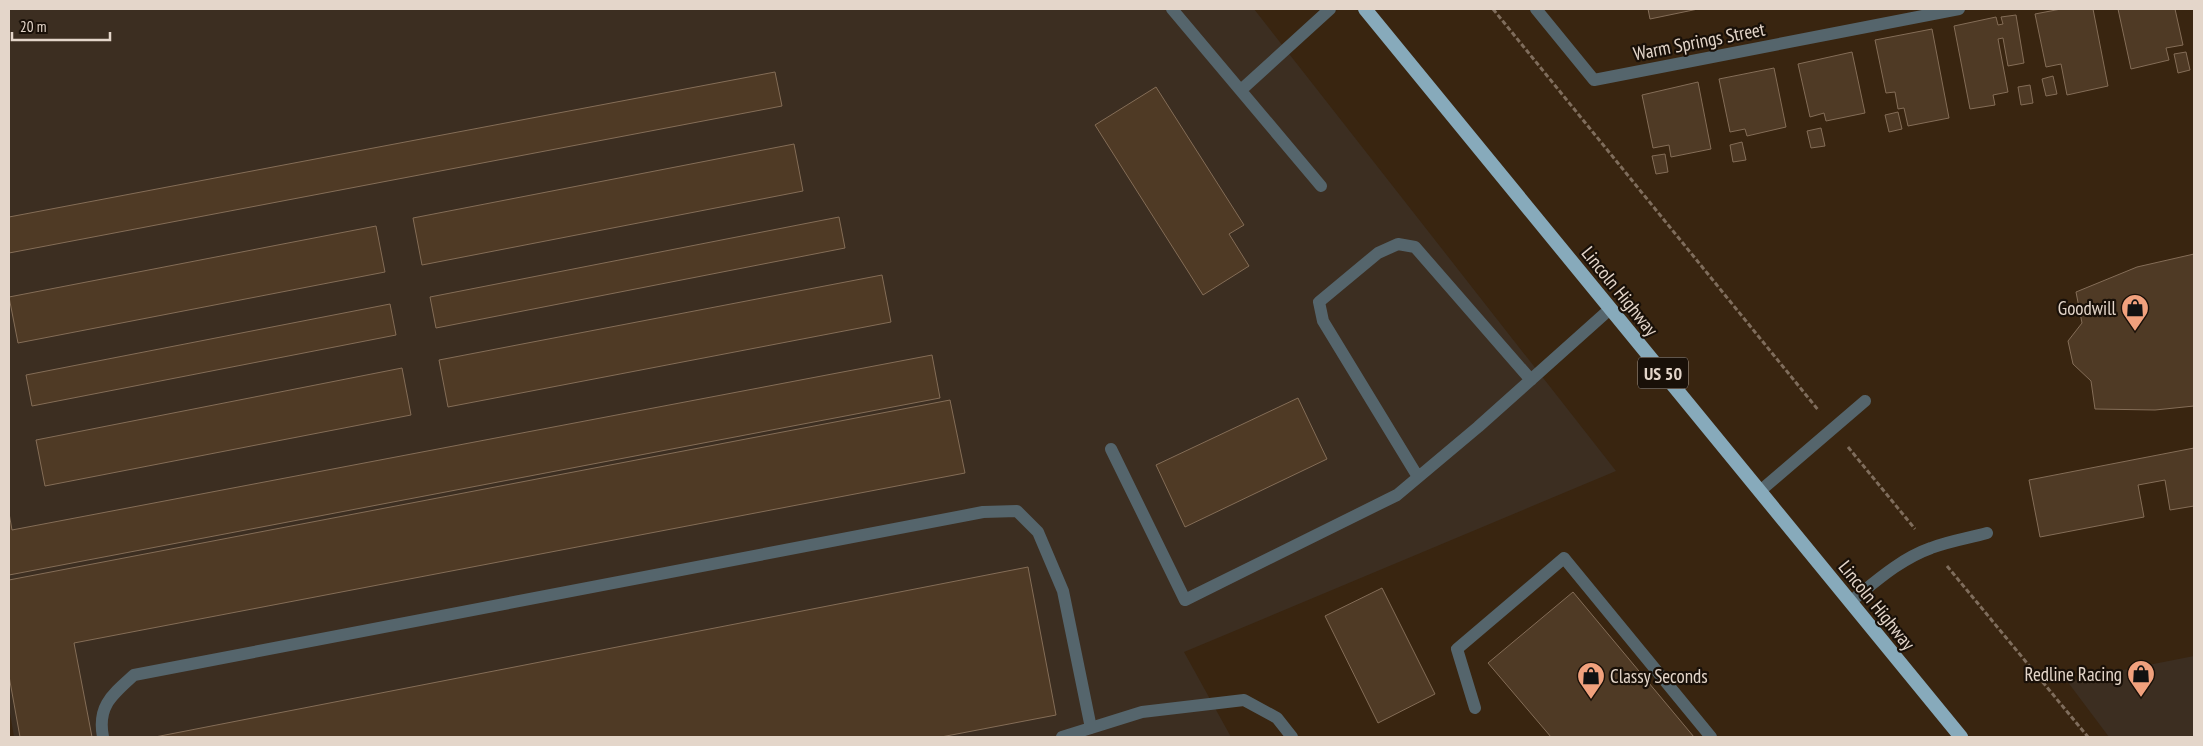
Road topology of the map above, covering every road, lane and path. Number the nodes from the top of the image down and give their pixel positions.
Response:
1 (1172, 9) edge
2 (1330, 9) edge
3 (1365, 9) edge
4 (1493, 9) edge
5 (1536, 9) edge
6 (1959, 9) edge
7 (1240, 90) junction
8 (1321, 186) dead end
9 (1610, 308) junction
10 (1531, 380) junction
11 (1865, 401) dead end
12 (1833, 428) junction
13 (1111, 449) dead end
14 (1418, 477) junction
15 (1760, 491) junction
16 (1988, 533) dead end
17 (1931, 548) junction
18 (1850, 602) junction
19 (1475, 708) dead end
20 (1091, 728) junction
21 (104, 737) edge
22 (1062, 737) edge
23 (1292, 737) edge
24 (1711, 737) edge
25 (1961, 737) edge
26 (2088, 737) edge

1 - 7 lane
2 - 7 lane
3 - 9 highway, Lincoln Highway / US 50
4 - 12 path
5 - 6 lane, Warm Springs Street
7 - 8 lane
9 - 10 lane
9 - 15 highway, Lincoln Highway / US 50
10 - 14 lane
10 - 14 lane
11 - 12 lane
12 - 15 lane
12 - 17 path
13 - 14 lane
15 - 18 highway, Lincoln Highway / US 50
16 - 17 lane
17 - 18 lane
17 - 26 path
18 - 25 highway, Lincoln Highway / US 50
19 - 24 lane
20 - 21 lane
20 - 22 lane
20 - 23 lane

